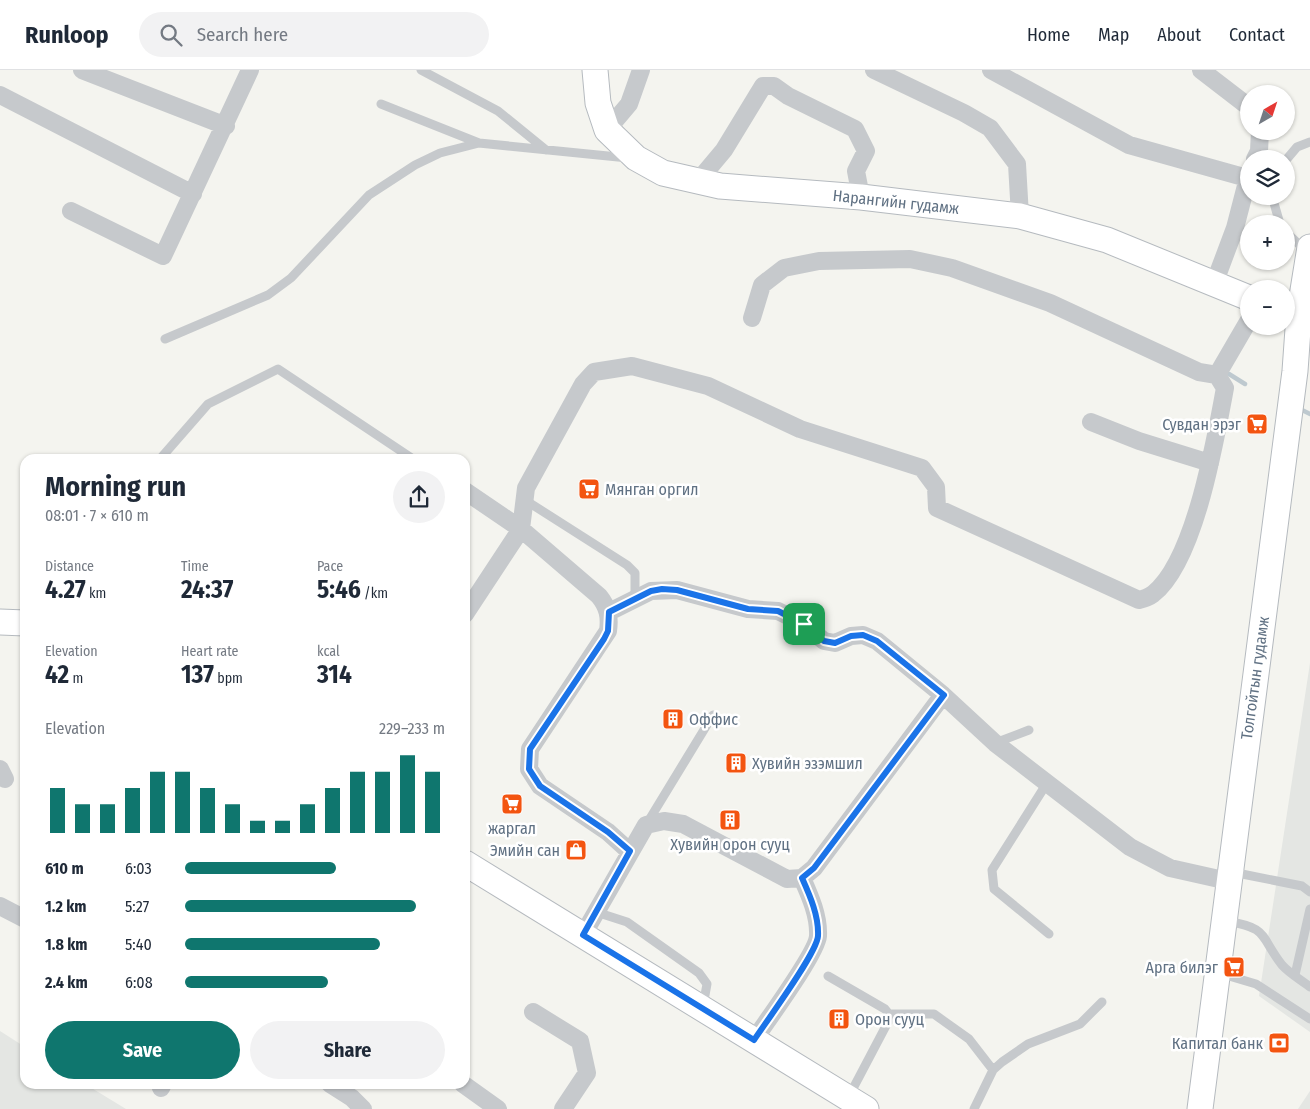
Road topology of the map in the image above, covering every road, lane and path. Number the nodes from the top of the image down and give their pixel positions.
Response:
1 (82, 70) edge
2 (250, 70) edge
3 (421, 70) edge
4 (595, 70) edge
5 (641, 70) edge
6 (874, 70) edge
7 (991, 70) edge
8 (1201, 70) edge
9 (0, 95) edge
10 (1240, 100) edge
11 (381, 104) dead end
12 (226, 126) junction
13 (607, 130) junction
14 (1310, 142) edge
15 (479, 143) junction
16 (546, 150) junction
17 (1294, 150) edge
18 (636, 158) junction
19 (1240, 174) edge
20 (698, 182) junction
21 (193, 194) junction
22 (861, 197) junction
23 (1241, 205) edge
24 (70, 212) dead end
25 (1020, 216) junction
26 (1295, 239) edge
27 (1309, 250) edge
28 (1214, 284) junction
29 (1240, 294) edge
30 (1295, 302) edge
31 (752, 318) dead end
32 (1295, 330) edge
33 (1240, 335) edge
34 (165, 339) dead end
35 (1303, 374) edge
36 (1217, 376) junction
37 (1091, 422) dead end
38 (164, 454) edge
39 (406, 454) edge
40 (1210, 463) junction
41 (470, 494) edge
42 (524, 500) junction
43 (521, 529) junction
44 (636, 598) junction
45 (470, 606) edge
46 (609, 612) junction
47 (0, 622) edge
48 (20, 622) edge
49 (944, 695) junction
50 (713, 714) dead end
51 (1028, 730) dead end
52 (995, 743) junction
53 (1047, 783) junction
54 (646, 825) junction
55 (630, 851) junction
56 (470, 866) edge
57 (1229, 876) junction
58 (802, 878) junction
59 (1310, 892) edge
60 (0, 906) edge
61 (1310, 909) edge
62 (596, 912) junction
63 (20, 916) edge
64 (1223, 921) junction
65 (1049, 934) dead end
66 (583, 935) junction
67 (1217, 972) junction
68 (828, 976) dead end
69 (1295, 976) junction
70 (1310, 987) edge
71 (1102, 1002) dead end
72 (703, 1008) junction
73 (533, 1012) dead end
74 (889, 1014) junction
75 (1310, 1020) edge
76 (754, 1040) junction
77 (993, 1070) junction
78 (338, 1089) edge
79 (470, 1089) edge
80 (857, 1103) edge
81 (363, 1109) edge
82 (498, 1109) edge
83 (563, 1109) edge
84 (974, 1109) edge
85 (1200, 1109) edge

1 - 12 street
2 - 12 street
3 - 16 lane
4 - 13 main road, Нарангийн гудамж
5 - 13 street
6 - 25 street
7 - 19 street
8 - 10 street
9 - 21 street
11 - 15 lane
12 - 21 street
13 - 18 main road, Нарангийн гудамж
14 - 17 lane
15 - 16 lane
15 - 34 lane
16 - 18 lane
18 - 20 main road, Нарангийн гудамж
20 - 22 main road, Нарангийн гудамж
20 - 22 street
21 - 24 street
22 - 25 main road, Нарангийн гудамж
23 - 28 street
25 - 28 main road, Нарангийн гудамж
26 - 27 lane
27 - 30 main road, Толгойтын гудамж
28 - 29 main road, Нарангийн гудамж
31 - 36 street
32 - 35 main road, Толгойтын гудамж
33 - 36 street
35 - 57 main road, Толгойтын гудамж
36 - 40 street
37 - 40 street
38 - 39 lane
40 - 42 street
41 - 43 street
42 - 43 street
42 - 44 lane
43 - 45 street
43 - 46 street
44 - 46 street
44 - 49 street
46 - 55 street
47 - 48 main road
49 - 52 street
49 - 58 street
50 - 54 lane
51 - 52 lane
52 - 53 street
53 - 57 street
53 - 65 lane
54 - 55 street
54 - 58 street
55 - 62 street
56 - 66 main road
57 - 59 lane
57 - 64 main road, Толгойтын гудамж
58 - 76 street
60 - 63 street
61 - 69 lane
62 - 66 street
62 - 72 lane
64 - 67 main road, Толгойтын гудамж
64 - 69 lane
66 - 72 main road
67 - 75 lane
67 - 85 main road, Толгойтын гудамж
68 - 74 lane
69 - 70 lane
71 - 77 lane
72 - 76 main road
73 - 83 street
74 - 77 lane
74 - 80 lane
76 - 80 main road
77 - 84 lane
78 - 81 street
79 - 82 street

